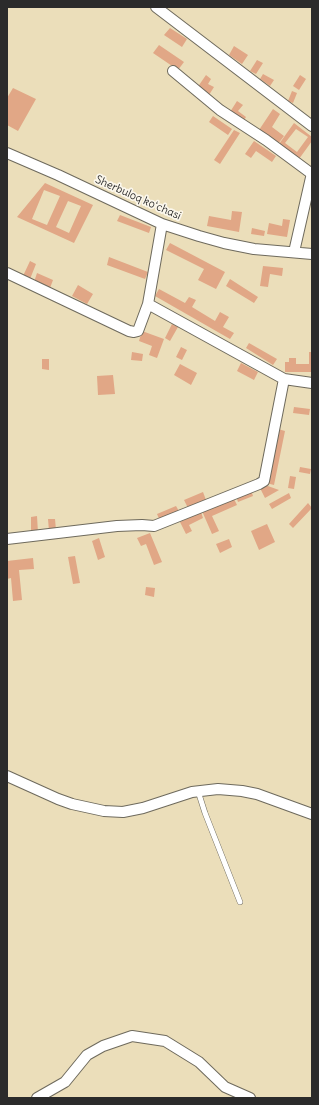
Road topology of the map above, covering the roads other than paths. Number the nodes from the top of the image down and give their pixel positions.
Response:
1 (156, 7) edge
2 (173, 71) dead end
3 (312, 126) edge
4 (7, 153) edge
5 (312, 174) edge
6 (162, 224) junction
7 (294, 252) junction
8 (312, 254) edge
9 (7, 273) edge
10 (148, 304) junction
11 (284, 380) junction
12 (312, 382) edge
13 (7, 540) edge
14 (7, 776) edge
15 (198, 791) junction
16 (312, 814) edge
17 (240, 902) dead end
18 (37, 1098) edge
19 (250, 1098) edge

1 - 3 street
2 - 5 street
4 - 6 street, Sherbuloq koʻchasi
5 - 7 street
6 - 7 street, Sherbuloq koʻchasi
6 - 10 street
7 - 8 street, Sherbuloq koʻchasi
9 - 10 street
10 - 11 street
11 - 12 street
11 - 13 street
14 - 15 street
15 - 16 street
15 - 17 lane
18 - 19 street

